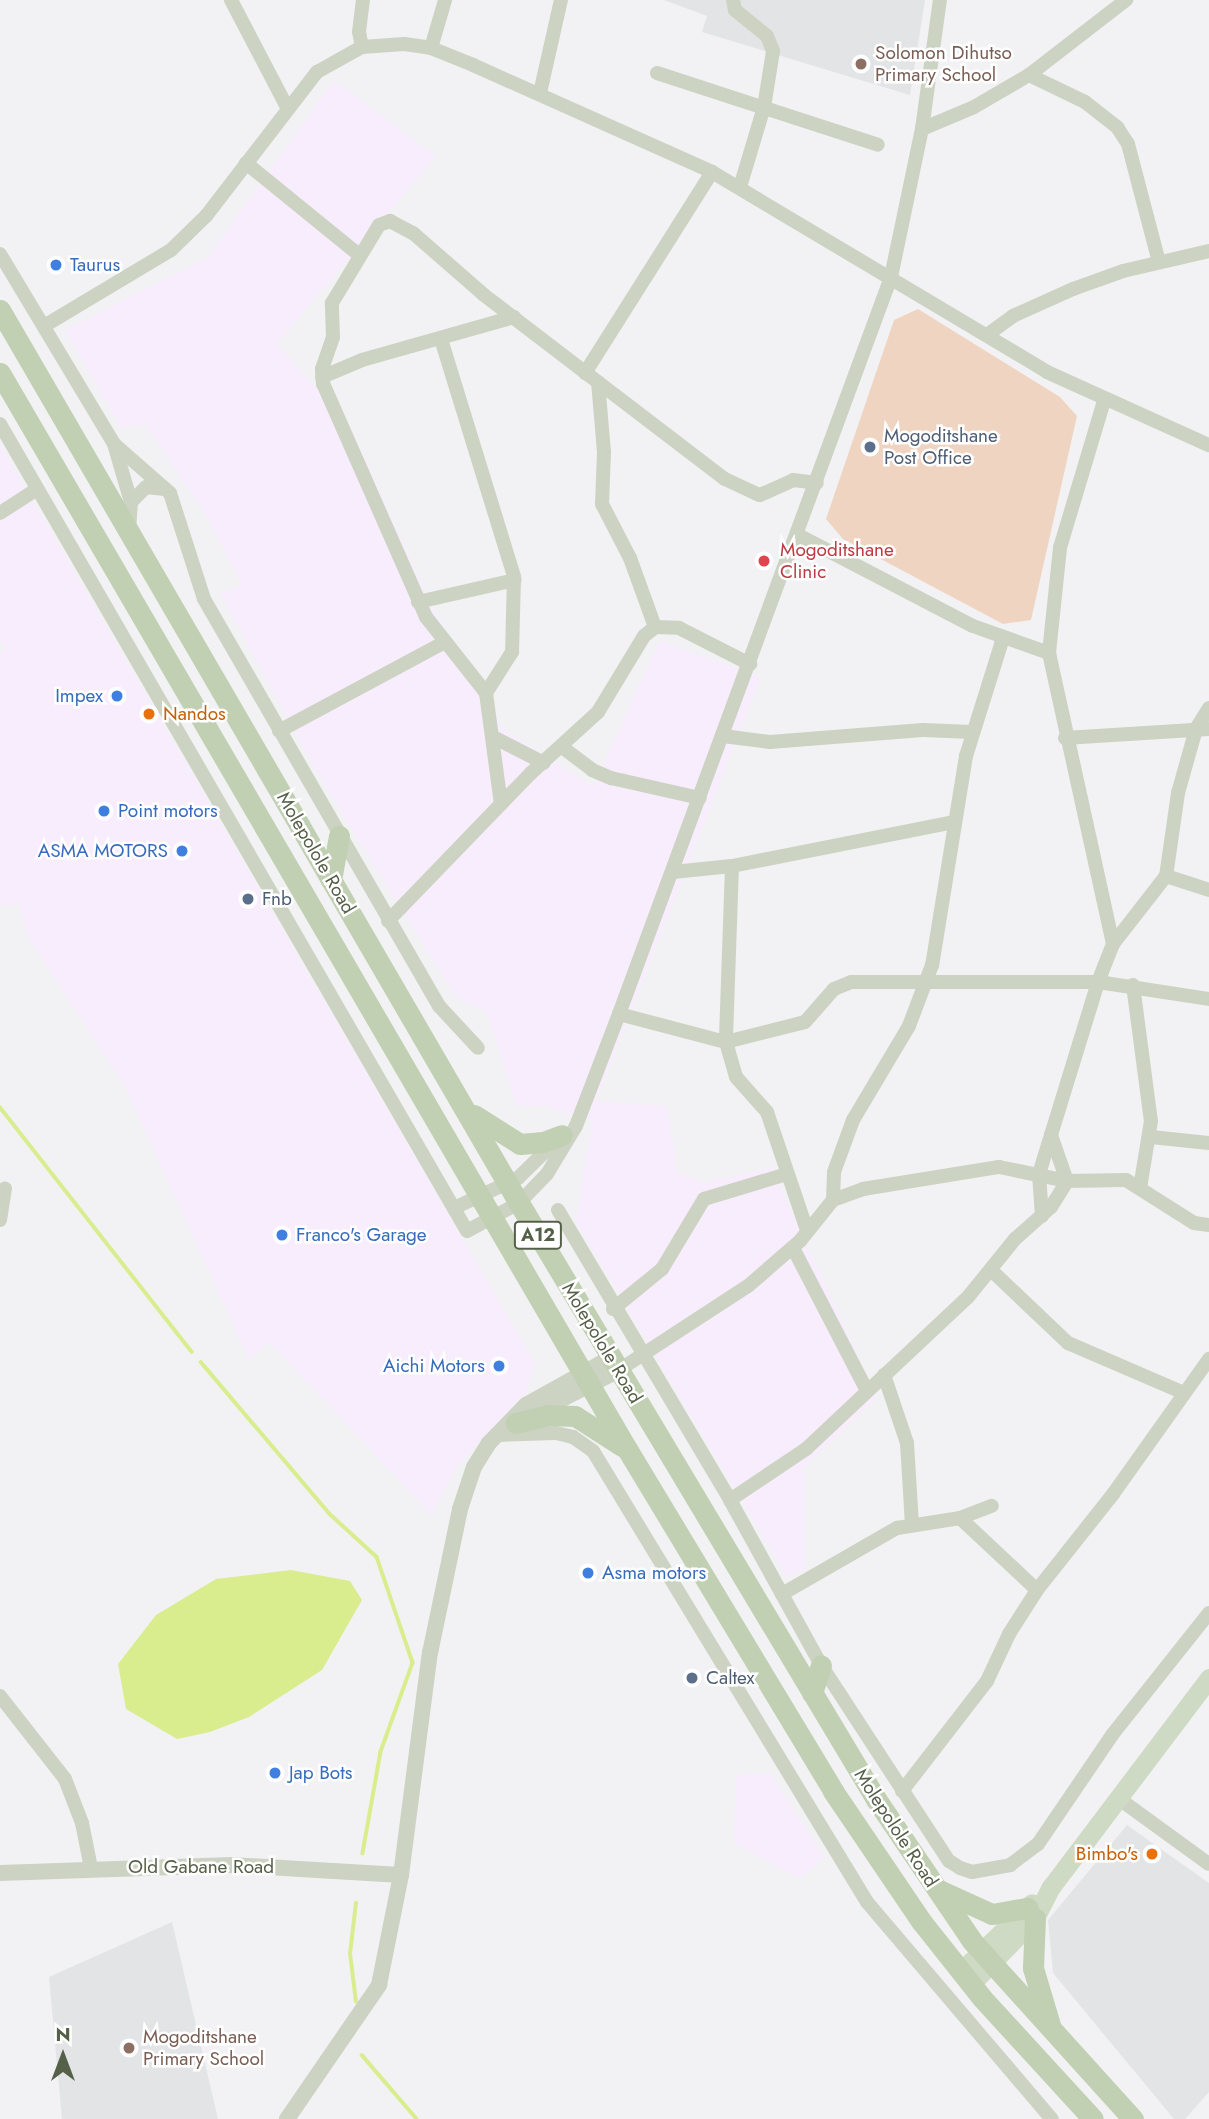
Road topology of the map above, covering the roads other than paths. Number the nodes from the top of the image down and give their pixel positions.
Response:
1 (231, 0) edge
2 (363, 0) edge
3 (445, 0) edge
4 (561, 0) edge
5 (733, 0) edge
6 (940, 0) edge
7 (1126, 0) edge
8 (362, 47) junction
9 (431, 48) junction
10 (657, 73) dead end
11 (1030, 75) junction
12 (540, 93) junction
13 (764, 107) junction
14 (288, 108) junction
15 (922, 129) junction
16 (878, 145) dead end
17 (246, 163) junction
18 (712, 172) junction
19 (740, 187) junction
20 (1209, 251) edge
21 (0, 254) edge
22 (358, 254) junction
23 (1159, 262) junction
24 (891, 276) junction
25 (0, 310) edge
26 (514, 317) junction
27 (44, 326) junction
28 (986, 335) junction
29 (441, 339) junction
30 (0, 373) edge
31 (585, 373) junction
32 (321, 377) junction
33 (598, 382) junction
34 (1104, 401) junction
35 (0, 424) edge
36 (114, 444) junction
37 (1209, 445) edge
38 (817, 483) junction
39 (37, 489) junction
40 (166, 489) junction
41 (131, 502) junction
42 (0, 513) edge
43 (129, 528) junction
44 (798, 535) junction
45 (515, 580) junction
46 (418, 602) junction
47 (655, 627) junction
48 (1003, 639) junction
49 (445, 642) junction
50 (1049, 653) junction
51 (750, 664) junction
52 (486, 693) junction
53 (233, 708) junction
54 (1209, 708) edge
55 (1203, 729) edge
56 (279, 731) junction
57 (971, 732) junction
58 (723, 736) junction
59 (493, 737) junction
60 (1065, 738) junction
61 (562, 747) junction
62 (544, 762) junction
63 (241, 780) junction
64 (217, 795) junction
65 (700, 798) junction
66 (501, 804) junction
67 (955, 822) junction
68 (339, 836) junction
69 (732, 866) junction
70 (673, 872) junction
71 (1166, 876) junction
72 (331, 880) junction
73 (1209, 890) edge
74 (388, 921) junction
75 (1113, 944) junction
76 (1098, 982) junction
77 (924, 985) junction
78 (1133, 985) junction
79 (1209, 999) edge
80 (620, 1014) junction
81 (726, 1042) junction
82 (478, 1048) dead end
83 (467, 1110) junction
84 (579, 1115) junction
85 (562, 1135) junction
86 (1051, 1135) junction
87 (1151, 1137) junction
88 (1209, 1143) edge
89 (787, 1174) junction
90 (1039, 1174) junction
91 (1067, 1181) junction
92 (508, 1183) junction
93 (5, 1188) dead end
94 (1140, 1188) junction
95 (481, 1196) junction
96 (833, 1200) junction
97 (519, 1203) junction
98 (454, 1208) junction
99 (558, 1210) dead end
100 (1042, 1216) junction
101 (493, 1217) junction
102 (0, 1220) edge
103 (1209, 1225) edge
104 (807, 1230) junction
105 (793, 1248) junction
106 (992, 1271) junction
107 (613, 1309) junction
108 (638, 1355) junction
109 (1209, 1359) edge
110 (615, 1363) junction
111 (884, 1375) junction
112 (586, 1377) junction
113 (867, 1391) junction
114 (1184, 1393) junction
115 (505, 1429) junction
116 (627, 1449) junction
117 (730, 1500) junction
118 (992, 1506) dead end
119 (960, 1518) junction
120 (912, 1524) junction
121 (1037, 1590) junction
122 (782, 1594) junction
123 (1209, 1613) edge
124 (746, 1644) junction
125 (723, 1660) junction
126 (821, 1665) junction
127 (1209, 1678) edge
128 (812, 1693) junction
129 (0, 1696) edge
130 (902, 1791) junction
131 (1118, 1798) junction
132 (1209, 1864) edge
133 (91, 1868) junction
134 (0, 1873) edge
135 (401, 1875) junction
136 (934, 1888) junction
137 (1031, 1913) junction
138 (987, 1959) junction
139 (966, 1978) junction
140 (1054, 2034) junction
141 (287, 2119) edge
142 (1052, 2119) edge
143 (1093, 2119) edge
144 (1133, 2119) edge

1 - 14 street
2 - 8 street
3 - 9 street
4 - 12 street
5 - 13 street
6 - 15 street
7 - 11 street
8 - 9 street
8 - 14 street
9 - 12 street
10 - 13 street
11 - 15 street
11 - 23 street
12 - 18 street
13 - 16 street
13 - 19 street
14 - 17 street
15 - 24 street
17 - 22 street
17 - 27 street
18 - 19 street
18 - 31 street
19 - 24 street
20 - 23 street
21 - 27 street
22 - 26 street
22 - 32 street
23 - 28 street
24 - 28 street
24 - 38 street
25 - 43 main road, Molepolole Road / A12
26 - 29 street
26 - 31 street
27 - 36 street
28 - 34 street
29 - 32 street
29 - 45 street
30 - 63 main road, Molepolole Road / A12
31 - 33 street
32 - 46 street
33 - 38 street
33 - 47 street
34 - 37 street
34 - 50 street
35 - 39 street
36 - 40 street
36 - 41 street
38 - 44 street
39 - 42 street
39 - 64 street
40 - 41 street
40 - 56 street
41 - 43 street
43 - 53 main road, Molepolole Road / A12
44 - 48 street
44 - 51 street
45 - 46 street
45 - 52 street
46 - 49 street
47 - 51 street
47 - 61 street
48 - 50 street
48 - 57 street
49 - 52 street
49 - 56 street
50 - 60 street
51 - 58 street
52 - 59 street
53 - 63 main road
53 - 72 main road, Molepolole Road / A12
54 - 55 street
55 - 60 street
55 - 71 street
56 - 68 street
57 - 58 street
57 - 67 street
58 - 65 street
59 - 62 street
59 - 66 street
60 - 75 street
61 - 62 street
61 - 65 street
62 - 66 street
63 - 64 street
63 - 95 main road, Molepolole Road / A12
64 - 98 street
65 - 70 street
66 - 74 street
67 - 69 street
67 - 77 street
68 - 72 main road
68 - 74 street
69 - 70 street
69 - 81 street
70 - 80 street
71 - 73 street
71 - 75 street
72 - 83 main road, Molepolole Road / A12
74 - 82 street
75 - 76 street
76 - 77 street
76 - 78 street
76 - 86 street
77 - 81 street
77 - 96 street
78 - 79 street
78 - 87 street
80 - 81 street
80 - 84 street
81 - 89 street
83 - 85 main road
83 - 92 main road, Molepolole Road / A12
84 - 85 street
84 - 97 street
85 - 92 street
86 - 90 street
86 - 91 street
87 - 88 street
87 - 94 street
89 - 104 street
89 - 107 street
90 - 91 street
90 - 96 street
90 - 100 street
91 - 94 street
91 - 100 street
92 - 95 street
92 - 97 main road, Molepolole Road / A12
93 - 102 street
94 - 103 street
95 - 98 street
95 - 101 main road, Molepolole Road / A12
96 - 104 street
97 - 101 street
97 - 110 main road, Molepolole Road / A12
98 - 101 street
99 - 107 street
100 - 106 street
101 - 112 main road, Molepolole Road / A12
104 - 105 street
105 - 108 street
105 - 113 street
106 - 111 street
106 - 114 street
107 - 108 street
108 - 110 street
108 - 117 street
109 - 114 street
110 - 112 street
110 - 128 main road, Molepolole Road / A12
111 - 113 street
111 - 120 street
112 - 115 street
112 - 116 main road, Molepolole Road / A12
113 - 117 street
114 - 121 street
115 - 116 main road
115 - 125 street
115 - 135 street
116 - 124 main road, Molepolole Road / A12
117 - 122 street
118 - 119 street
119 - 120 street
119 - 121 street
120 - 122 street
121 - 130 street
122 - 126 street
123 - 130 street
124 - 125 street
124 - 139 main road, Molepolole Road / A12
125 - 142 street
126 - 128 main road
126 - 130 street
127 - 131 main road
128 - 136 main road, Molepolole Road / A12
129 - 133 street
131 - 132 street
131 - 137 main road
133 - 134 street, Old Gabane Road
133 - 135 street, Old Gabane Road
135 - 141 street
136 - 137 main road
136 - 138 main road, Molepolole Road / A12
137 - 138 main road
137 - 140 main road
138 - 139 main road
138 - 140 main road, Molepolole Road / A12
139 - 143 main road, Molepolole Road / A12
140 - 144 main road, Molepolole Road / A12

